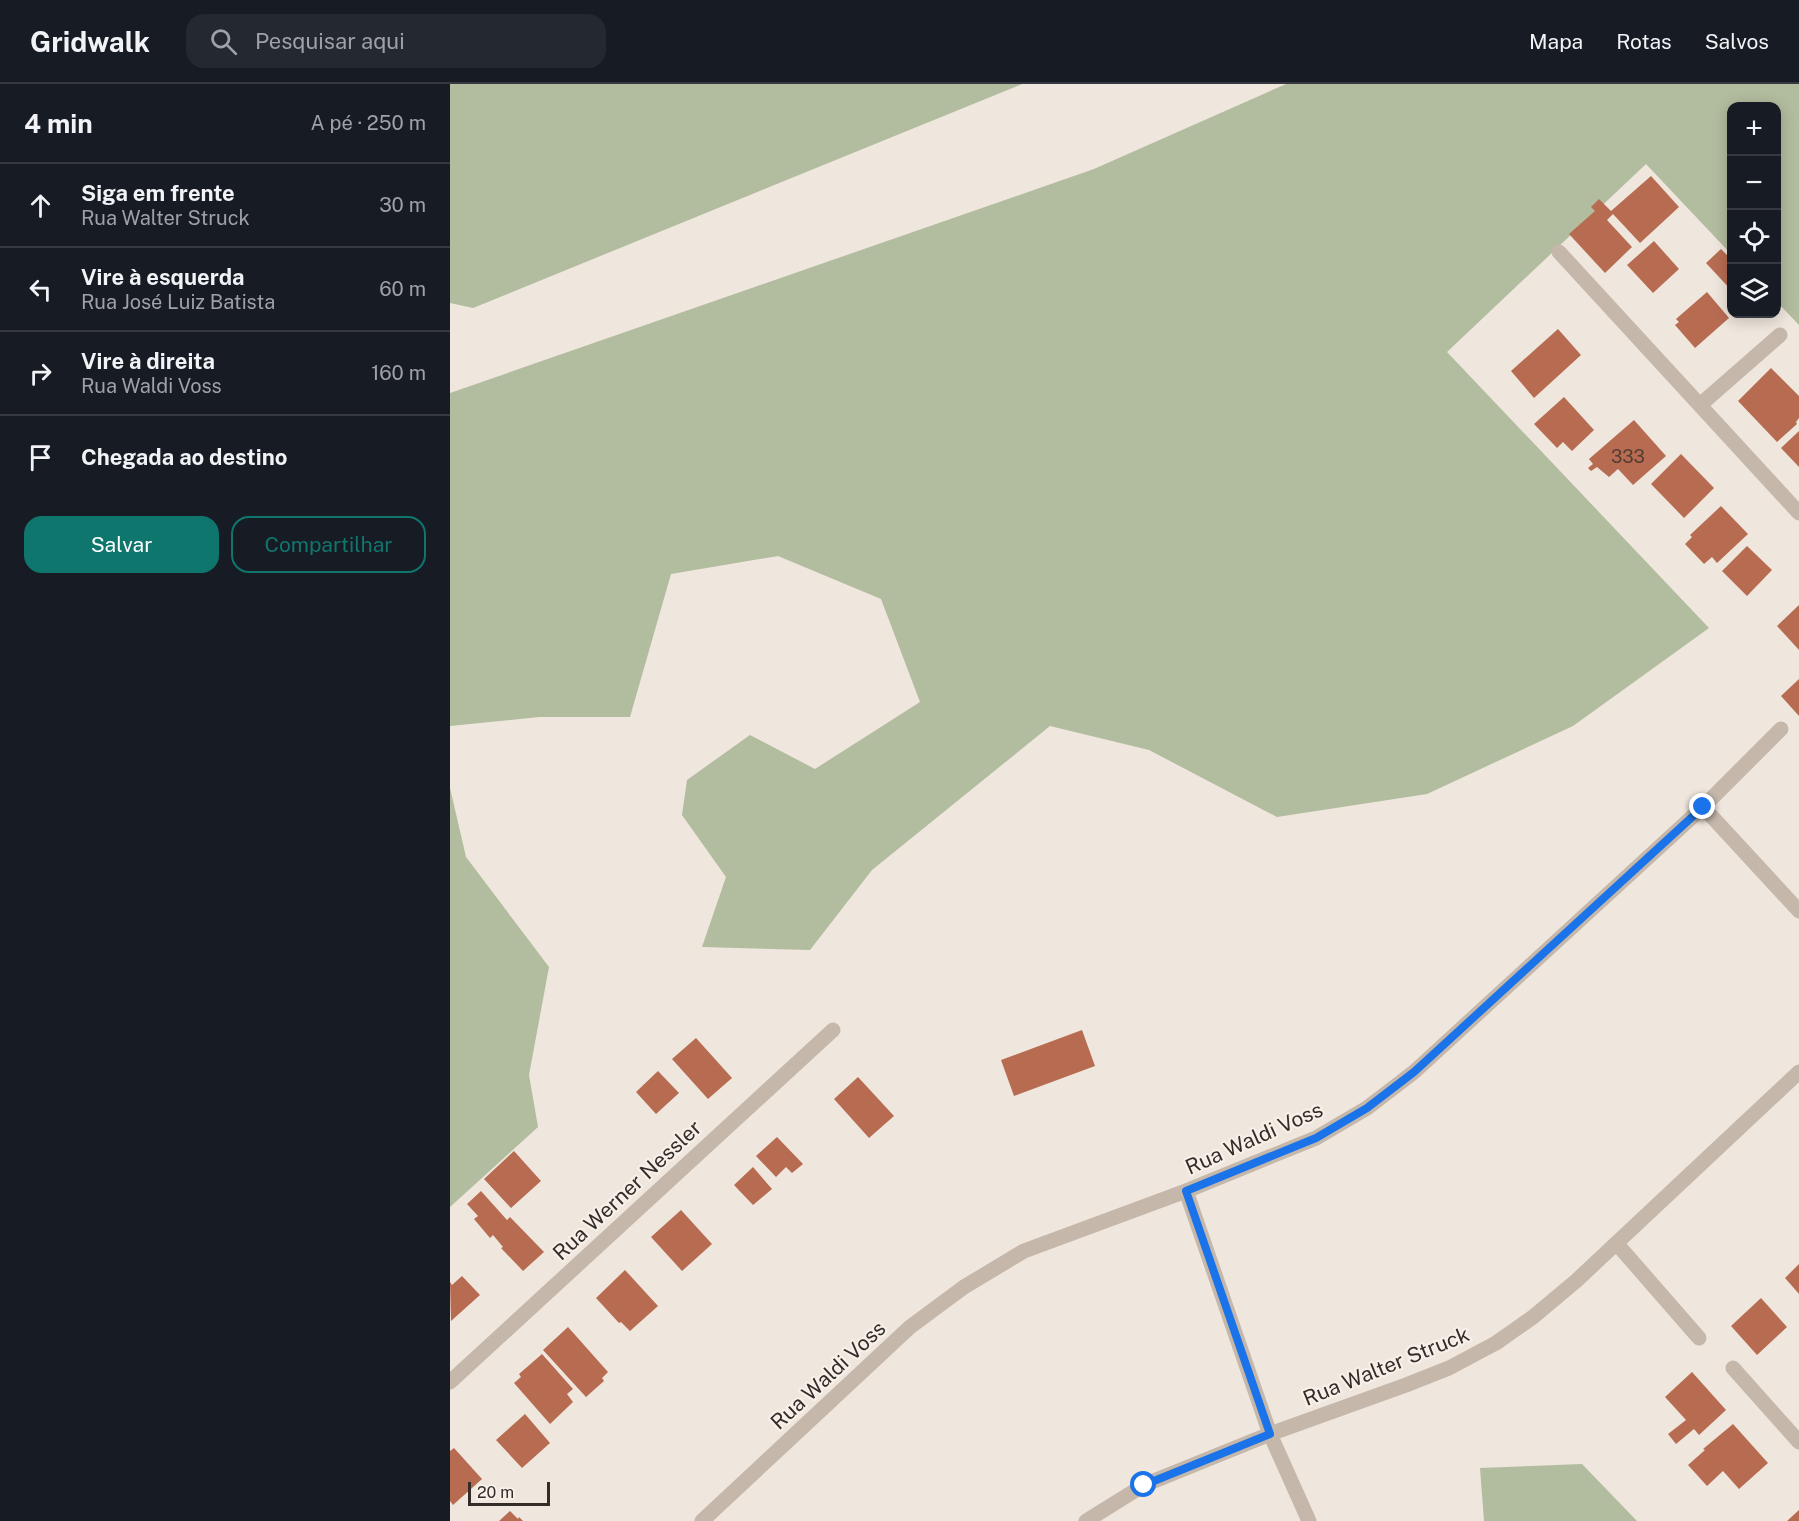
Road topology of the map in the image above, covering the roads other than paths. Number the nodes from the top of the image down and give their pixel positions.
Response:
1 (1559, 252) dead end
2 (1780, 335) dead end
3 (1700, 405) junction
4 (1799, 513) edge
5 (1782, 729) dead end
6 (1703, 807) junction
7 (1799, 911) edge
8 (832, 1030) dead end
9 (1799, 1072) edge
10 (1186, 1191) junction
11 (1617, 1244) junction
12 (1699, 1338) dead end
13 (1732, 1368) dead end
14 (450, 1382) edge
15 (1270, 1434) junction
16 (1799, 1442) edge
17 (702, 1521) edge
18 (1086, 1521) edge
19 (1309, 1521) edge

1 - 3 street
2 - 3 street
3 - 4 street
5 - 6 street, Rua Waldi Voss
6 - 7 street
6 - 10 street, Rua Waldi Voss
8 - 14 street, Rua Werner Nessler
9 - 11 street, Rua Walter Struck
10 - 15 street
10 - 17 street, Rua Waldi Voss
11 - 12 street
11 - 15 street, Rua Walter Struck
13 - 16 street
15 - 18 street, Rua Walter Struck
15 - 19 street

